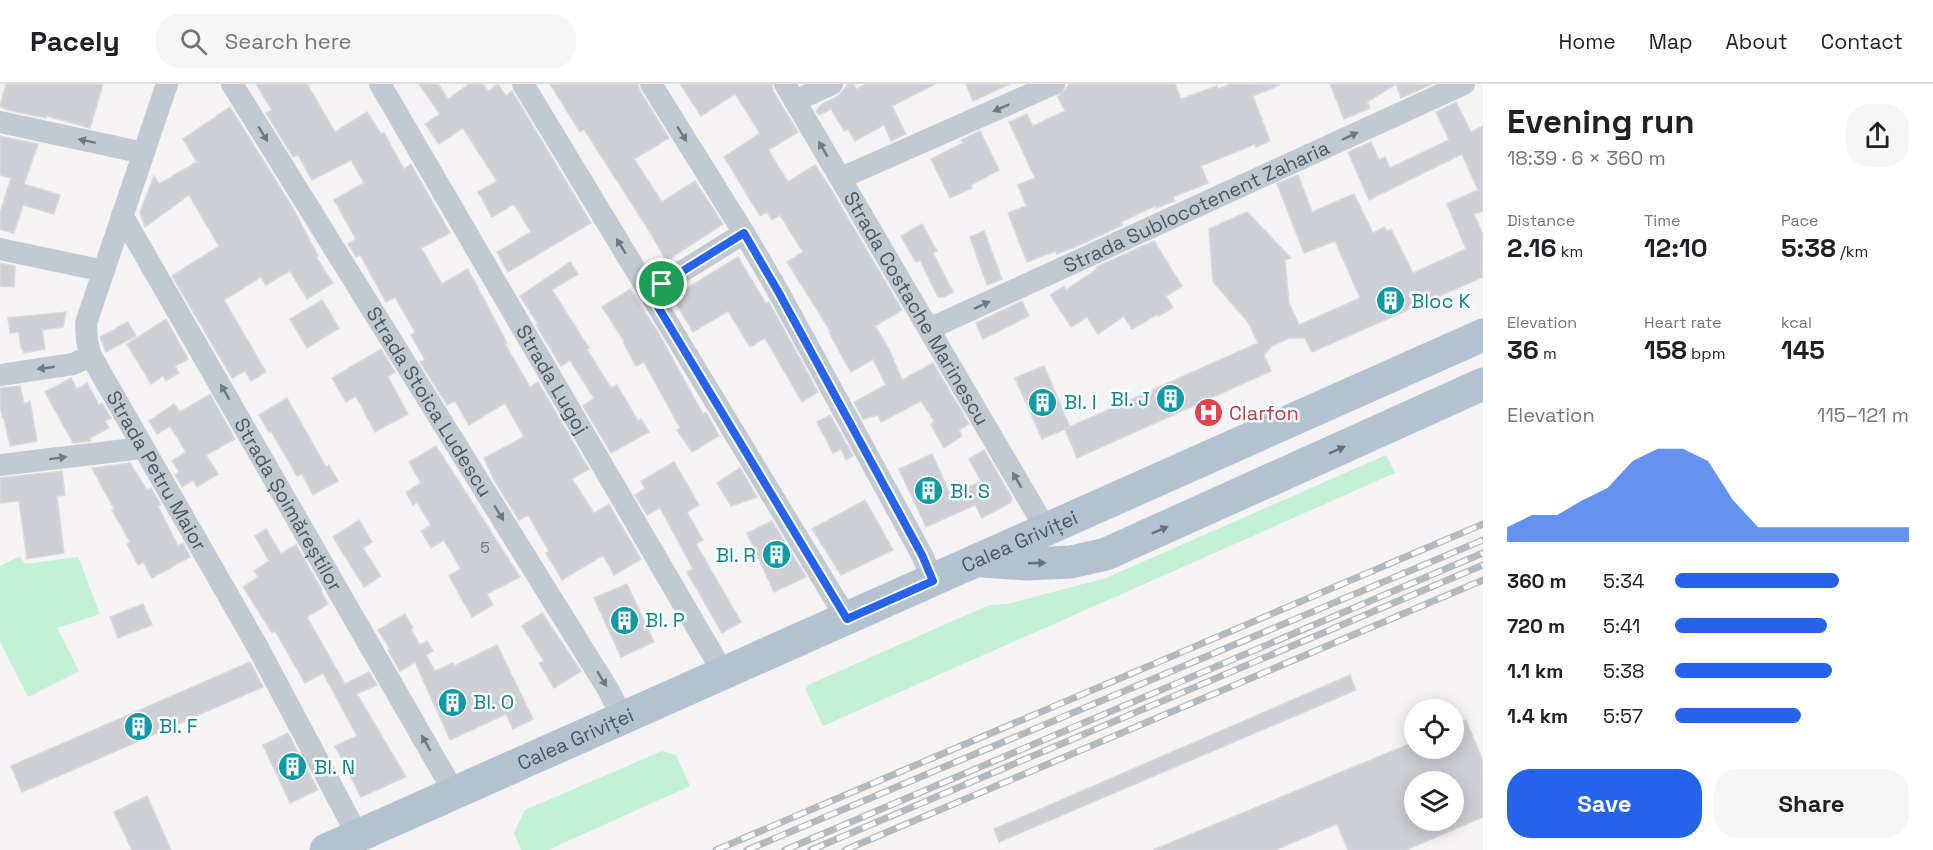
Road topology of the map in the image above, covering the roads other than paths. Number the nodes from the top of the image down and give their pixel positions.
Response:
1 (167, 84) edge
2 (232, 84) edge
3 (380, 84) edge
4 (523, 84) edge
5 (651, 84) edge
6 (832, 84) edge
7 (1054, 84) edge
8 (1464, 84) edge
9 (790, 92) edge
10 (0, 122) edge
11 (144, 153) junction
12 (840, 178) junction
13 (122, 215) junction
14 (744, 233) junction
15 (0, 249) edge
16 (104, 271) junction
17 (649, 292) junction
18 (929, 329) junction
19 (1483, 335) edge
20 (91, 356) junction
21 (0, 375) edge
22 (1483, 384) edge
23 (142, 448) junction
24 (0, 465) edge
25 (1047, 531) junction
26 (978, 561) junction
27 (933, 581) junction
28 (847, 619) junction
29 (724, 674) junction
30 (623, 719) junction
31 (455, 794) junction
32 (358, 836) junction
33 (326, 850) edge

1 - 11 street, Strada Petru Maior
2 -> 30 street, Strada Stoica Ludescu
3 - 29 street, Strada Lugoj
17 -> 4 street
5 -> 14 street
6 - 9 street
7 -> 12 street
18 -> 8 street, Strada Sublocotenent Zaharia
12 -> 9 street, Strada Costache Marinescu
11 -> 10 street
11 - 13 street, Strada Petru Maior
12 - 18 street, Strada Costache Marinescu
13 - 16 street, Strada Petru Maior
31 -> 13 street, Strada Șoimăreștilor
14 - 17 street
14 - 27 street
15 - 16 street
16 - 20 street, Strada Petru Maior
17 - 28 street
25 -> 18 street, Strada Costache Marinescu
19 - 25 main road, Calea Griviței
20 -> 21 street
20 - 23 street, Strada Petru Maior
26 -> 22 main road
24 -> 23 street
23 - 32 street, Strada Petru Maior
25 - 26 main road, Calea Griviței
26 - 27 main road, Calea Griviței
27 - 28 main road, Calea Griviței
28 - 29 main road, Calea Griviței
29 - 30 main road, Calea Griviței
30 - 31 main road, Calea Griviței
31 - 32 main road, Calea Griviței
32 - 33 main road, Calea Griviței

